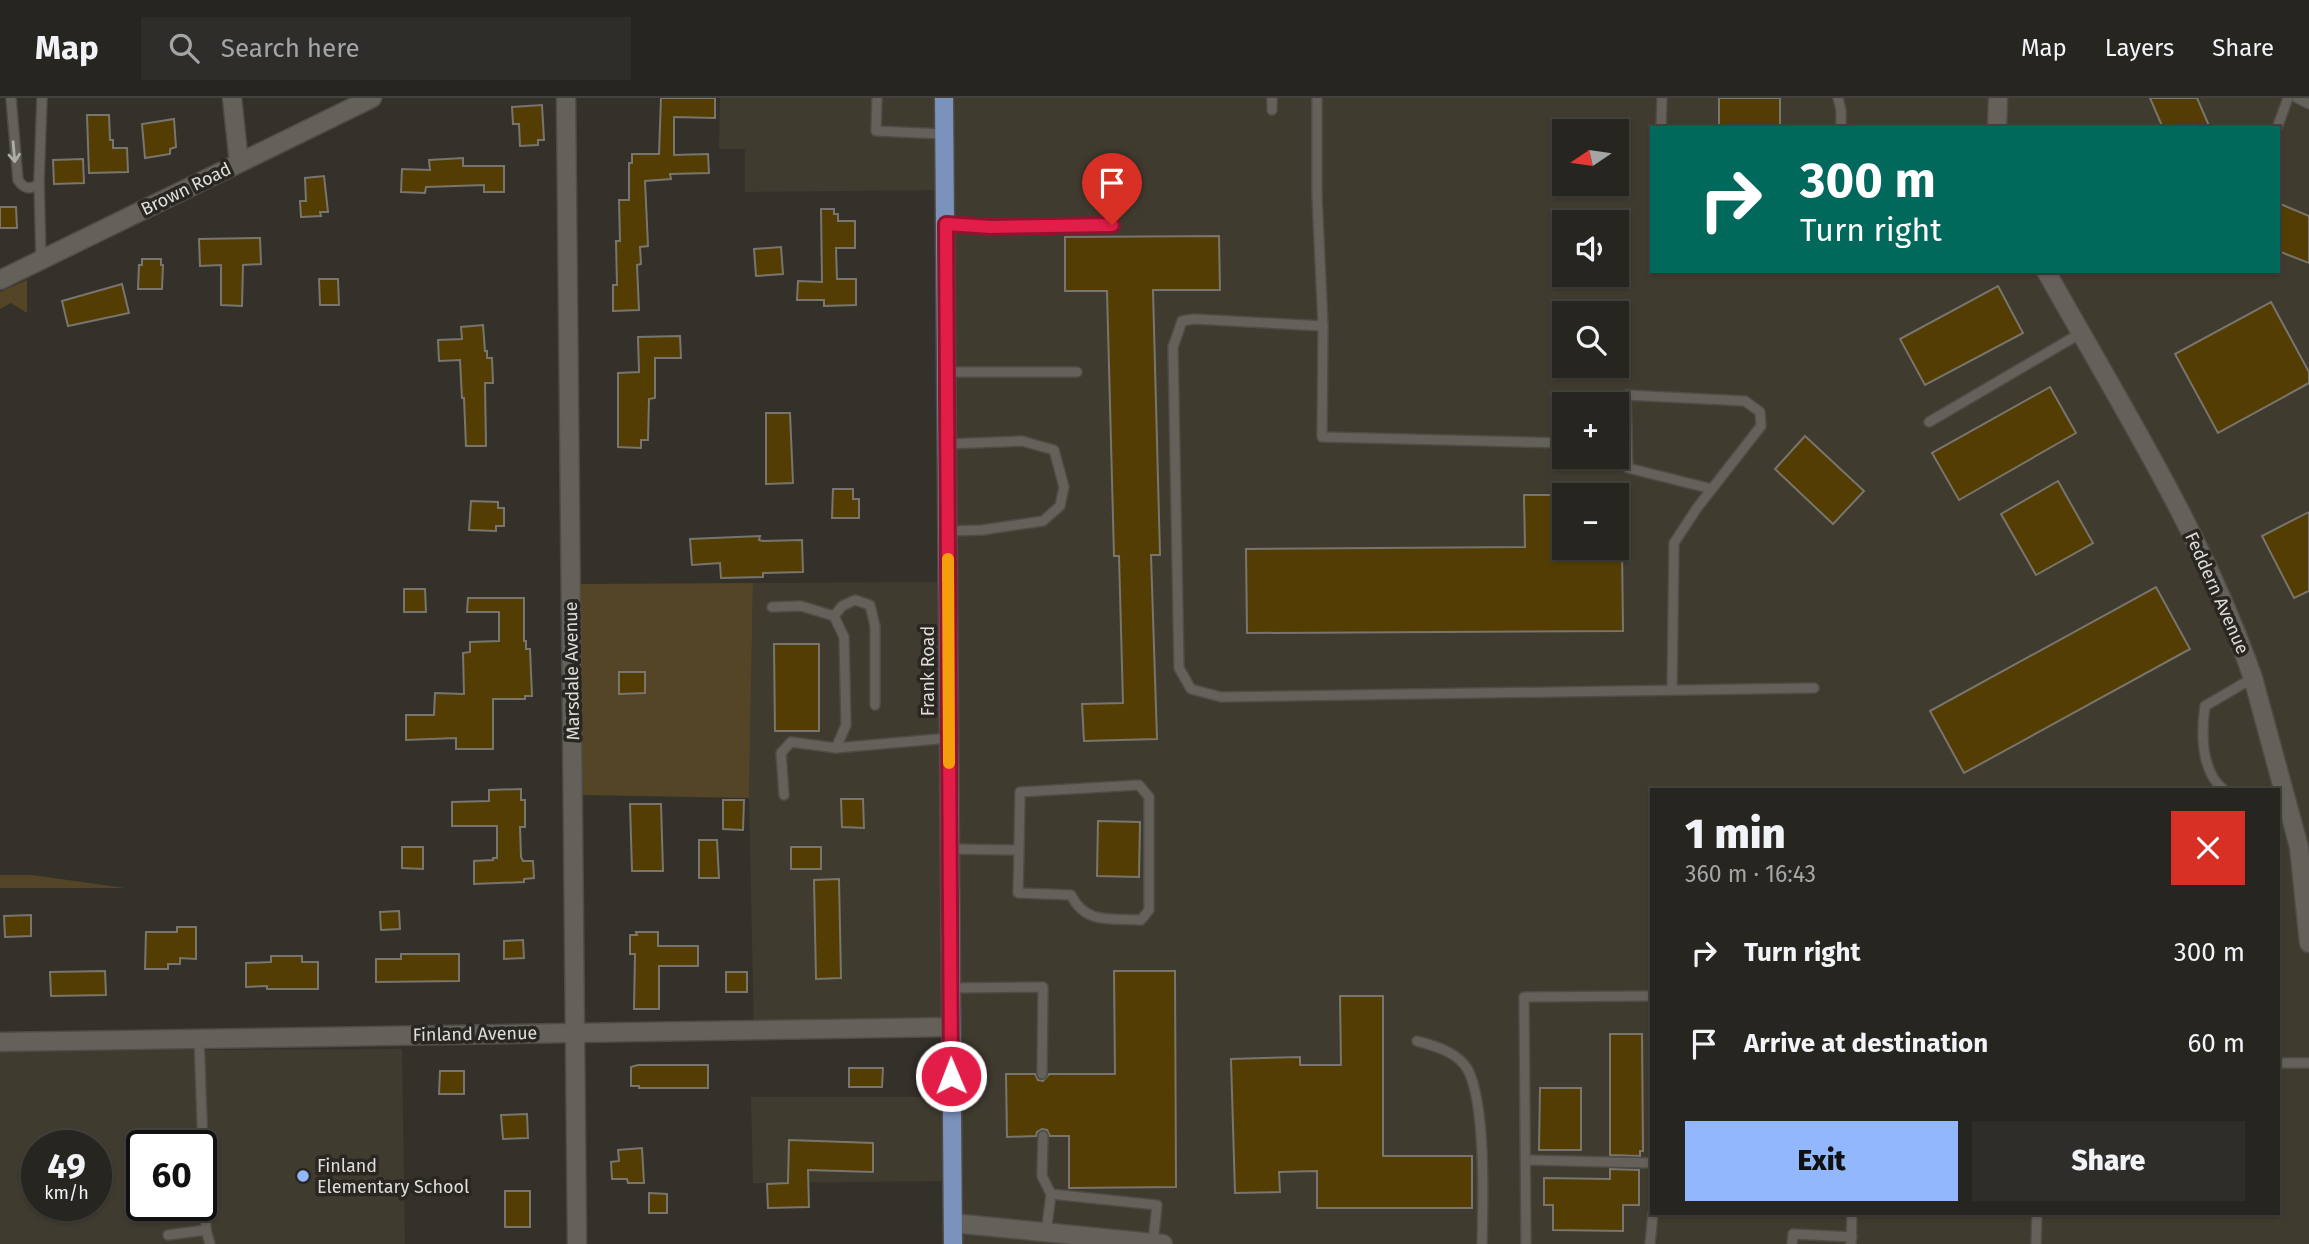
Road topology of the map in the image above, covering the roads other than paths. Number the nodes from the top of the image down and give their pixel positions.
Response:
1 (11, 98) edge
2 (42, 98) edge
3 (232, 98) edge
4 (372, 98) edge
5 (566, 98) edge
6 (877, 98) edge
7 (944, 98) edge
8 (1272, 98) edge
9 (1317, 98) edge
10 (1662, 98) edge
11 (1839, 98) edge
12 (1998, 98) edge
13 (2288, 98) edge
14 (2297, 98) edge
15 (2309, 104) edge
16 (1272, 110) dead end
17 (1661, 126) edge
18 (1841, 126) edge
19 (1997, 126) edge
20 (2278, 126) edge
21 (944, 134) junction
22 (239, 163) junction
23 (39, 184) junction
24 (946, 224) junction
25 (1112, 225) dead end
26 (41, 260) junction
27 (2047, 273) edge
28 (0, 280) edge
29 (1323, 326) junction
30 (2081, 333) junction
31 (947, 372) junction
32 (1077, 372) dead end
33 (1629, 396) edge
34 (1929, 422) dead end
35 (947, 443) junction
36 (1552, 443) edge
37 (1629, 468) edge
38 (1712, 489) junction
39 (948, 531) junction
40 (772, 607) dead end
41 (834, 616) junction
42 (2253, 678) junction
43 (1814, 688) dead end
44 (1672, 690) junction
45 (875, 705) dead end
46 (949, 738) junction
47 (836, 748) junction
48 (2223, 788) edge
49 (2276, 788) edge
50 (784, 795) dead end
51 (2280, 798) edge
52 (950, 849) junction
53 (1019, 850) junction
54 (2309, 943) edge
55 (950, 988) junction
56 (1650, 996) edge
57 (950, 1027) junction
58 (575, 1034) junction
59 (199, 1038) junction
60 (0, 1041) edge
61 (1417, 1041) dead end
62 (2280, 1063) edge
63 (2309, 1063) edge
64 (1042, 1074) dead end
65 (1043, 1136) dead end
66 (1526, 1160) junction
67 (1650, 1163) edge
68 (1051, 1195) junction
69 (1653, 1215) edge
70 (1852, 1215) edge
71 (2037, 1215) edge
72 (953, 1223) junction
73 (206, 1230) junction
74 (1046, 1233) junction
75 (168, 1235) dead end
76 (1852, 1240) edge
77 (210, 1244) edge
78 (577, 1244) edge
79 (953, 1244) edge
80 (1158, 1244) edge
81 (1482, 1244) edge
82 (1526, 1244) edge
83 (1650, 1244) edge
84 (1792, 1244) edge
85 (2036, 1244) edge

1 -> 23 lane
2 - 23 lane
3 - 22 street
4 - 22 street, Brown Road
5 - 58 street, Marsdale Avenue
6 - 21 lane
7 - 21 main road, Frank Road
8 - 16 lane
9 - 29 lane
10 - 17 lane
11 - 18 lane
12 - 19 street
13 - 20 lane
14 - 15 lane
21 - 24 main road, Frank Road
22 - 26 street, Brown Road
23 - 26 lane
24 - 25 lane
24 - 31 main road, Frank Road
26 - 28 street, Brown Road
27 - 30 street, Feddern Avenue
29 - 36 lane
29 - 44 lane
30 - 34 lane
30 - 42 street, Feddern Avenue
31 - 32 lane
31 - 35 main road, Frank Road
33 - 38 lane
35 - 39 main road, Frank Road
35 - 39 lane
37 - 38 lane
38 - 44 lane
39 - 46 main road, Frank Road
40 - 41 lane
41 - 45 lane
41 - 47 lane
42 - 48 lane
42 - 49 street, Feddern Avenue
43 - 44 lane
46 - 47 lane
46 - 52 main road, Frank Road
47 - 50 lane
51 - 54 street, Feddern Avenue
52 - 53 lane
52 - 55 main road, Frank Road
53 - 53 lane
55 - 57 main road, Frank Road
55 - 64 lane
56 - 66 lane
57 - 58 street, Finland Avenue
57 - 72 main road, Frank Road
58 - 59 street, Finland Avenue
58 - 78 street, Marsdale Avenue
59 - 60 street, Finland Avenue
59 - 73 lane
61 - 81 lane
62 - 63 lane
65 - 68 lane
66 - 67 lane
66 - 82 lane
68 - 74 lane
68 - 80 lane
69 - 83 lane
70 - 76 lane
71 - 85 lane
72 - 74 street
72 - 79 main road, Frank Road
73 - 75 lane
73 - 77 lane
74 - 80 street
76 - 84 lane

